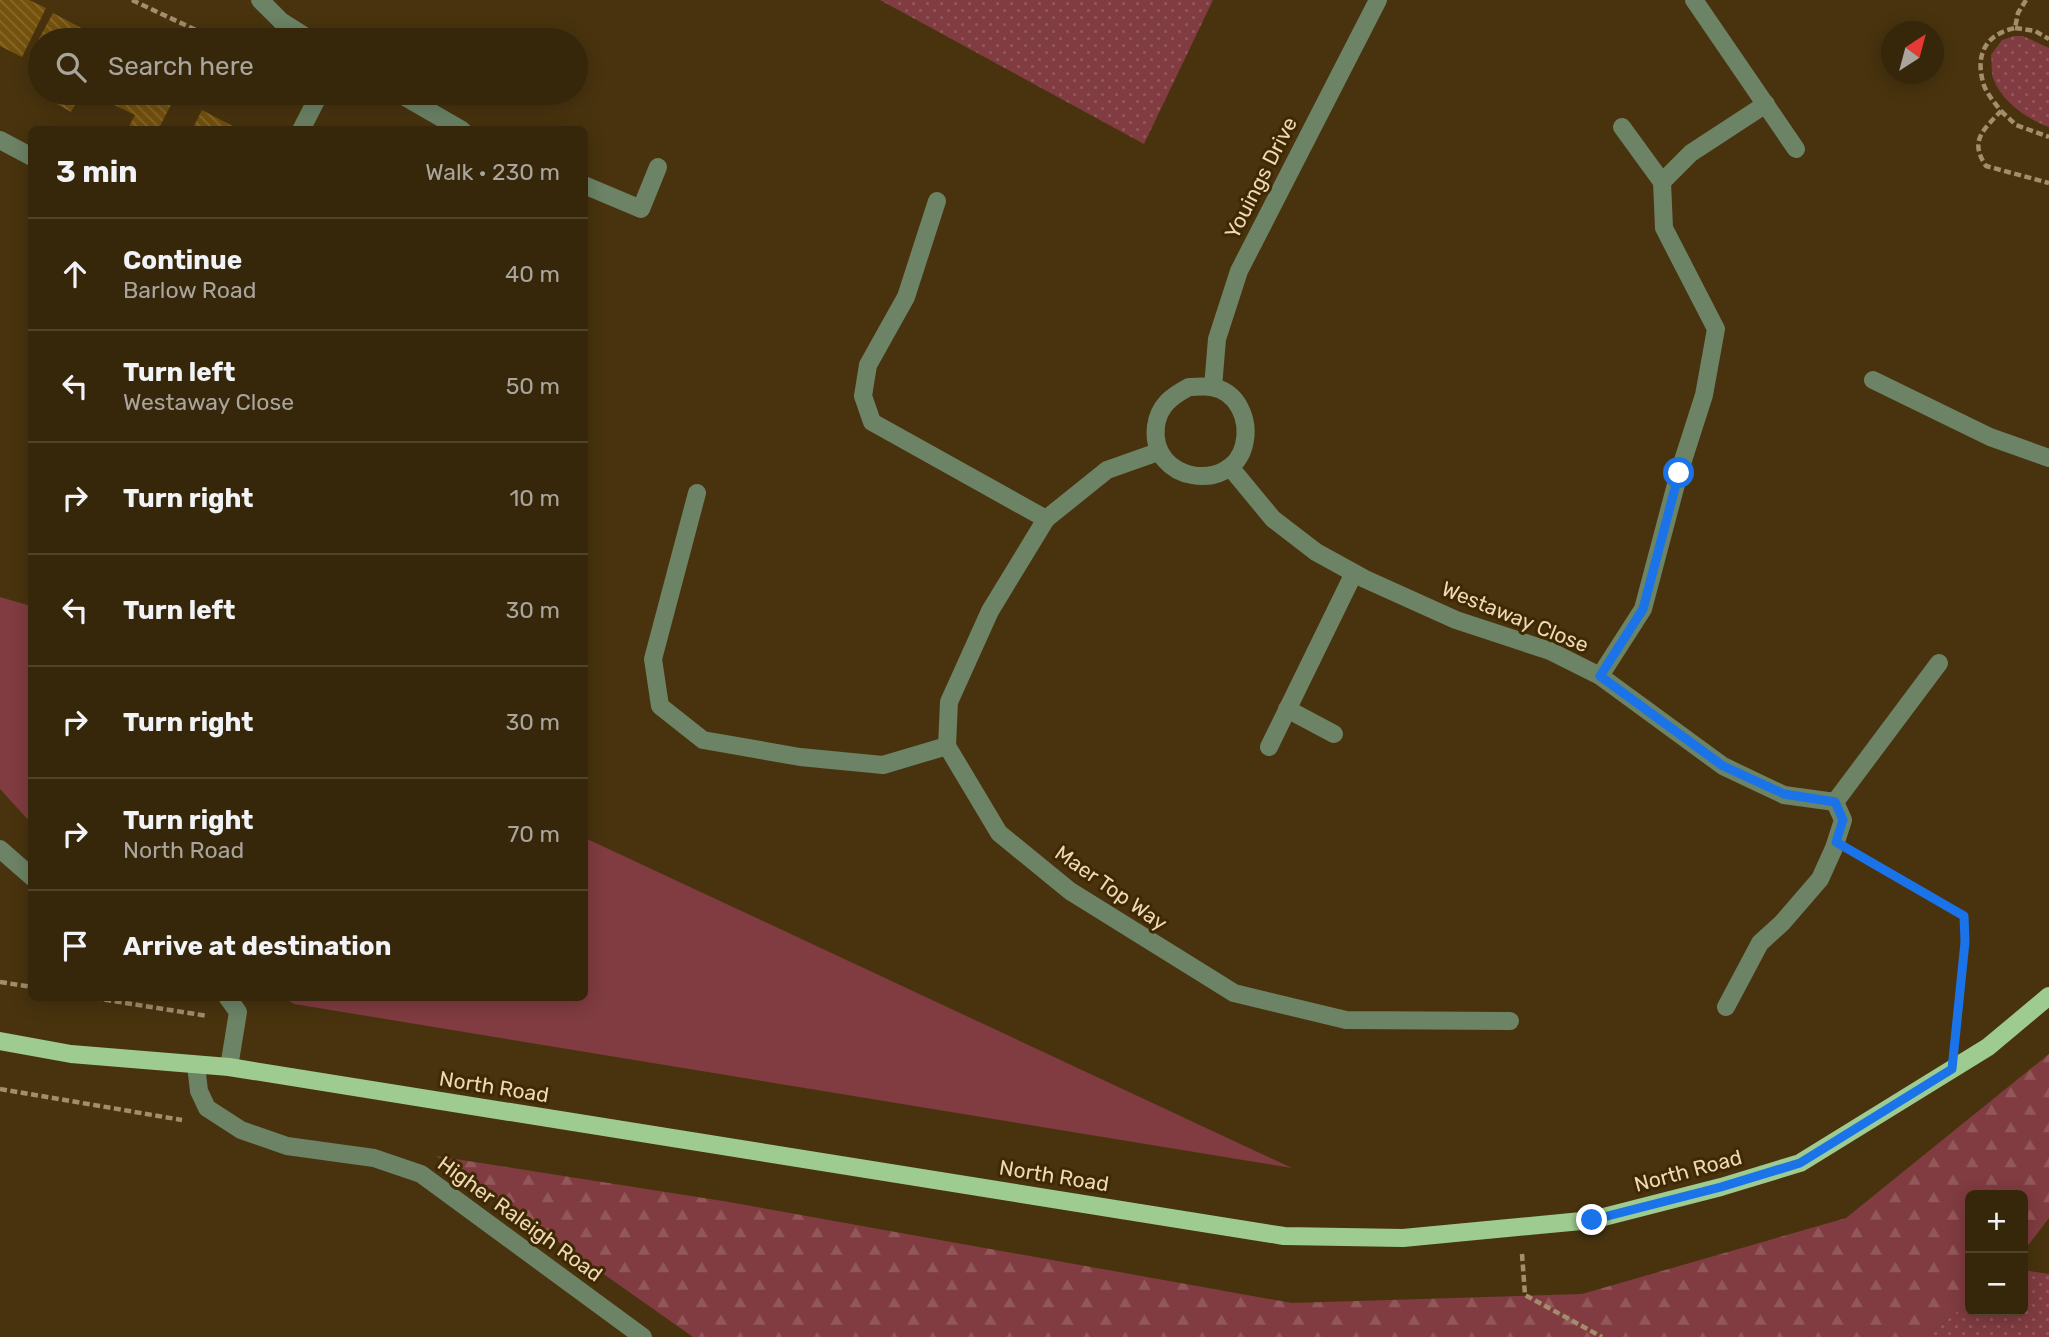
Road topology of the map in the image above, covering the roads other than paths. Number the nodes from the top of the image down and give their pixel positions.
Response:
1 (260, 0) edge
2 (1378, 0) edge
3 (1694, 0) edge
4 (292, 28) edge
5 (1766, 104) junction
6 (314, 105) edge
7 (419, 105) edge
8 (303, 126) edge
9 (455, 126) edge
10 (1622, 127) dead end
11 (0, 140) edge
12 (1796, 149) dead end
13 (28, 155) edge
14 (658, 167) dead end
15 (1661, 182) junction
16 (588, 187) edge
17 (937, 201) dead end
18 (1873, 380) dead end
19 (1213, 387) junction
20 (1158, 452) junction
21 (2049, 458) edge
22 (1230, 467) junction
23 (697, 493) dead end
24 (1046, 519) junction
25 (1354, 573) junction
26 (1939, 663) dead end
27 (1600, 676) junction
28 (1287, 709) junction
29 (1334, 734) dead end
30 (947, 746) junction
31 (1269, 747) dead end
32 (1835, 802) junction
33 (0, 849) edge
34 (28, 874) edge
35 (2049, 996) edge
36 (230, 1001) edge
37 (1726, 1007) dead end
38 (1510, 1021) dead end
39 (0, 1041) edge
40 (196, 1065) junction
41 (229, 1068) junction
42 (643, 1337) edge

1 - 4 street
2 - 19 street, Youings Drive
3 - 5 street
5 - 12 street
5 - 15 street
6 - 8 street
7 - 9 street
10 - 15 street
11 - 13 street
14 - 16 street
15 - 27 street
17 - 24 street
18 - 21 street
19 - 20 street
19 - 22 street
20 - 22 street
20 - 24 street
22 - 25 street, Westaway Close
23 - 30 street
24 - 30 street
25 - 27 street, Westaway Close
25 - 28 street
26 - 32 street
27 - 32 street, Westaway Close
28 - 29 street
28 - 31 street
30 - 38 street, Maer Top Way
32 - 37 street
33 - 34 street
35 - 41 main road, North Road
36 - 41 street
39 - 40 main road, North Road
40 - 41 main road, North Road
40 - 42 street, Higher Raleigh Road

